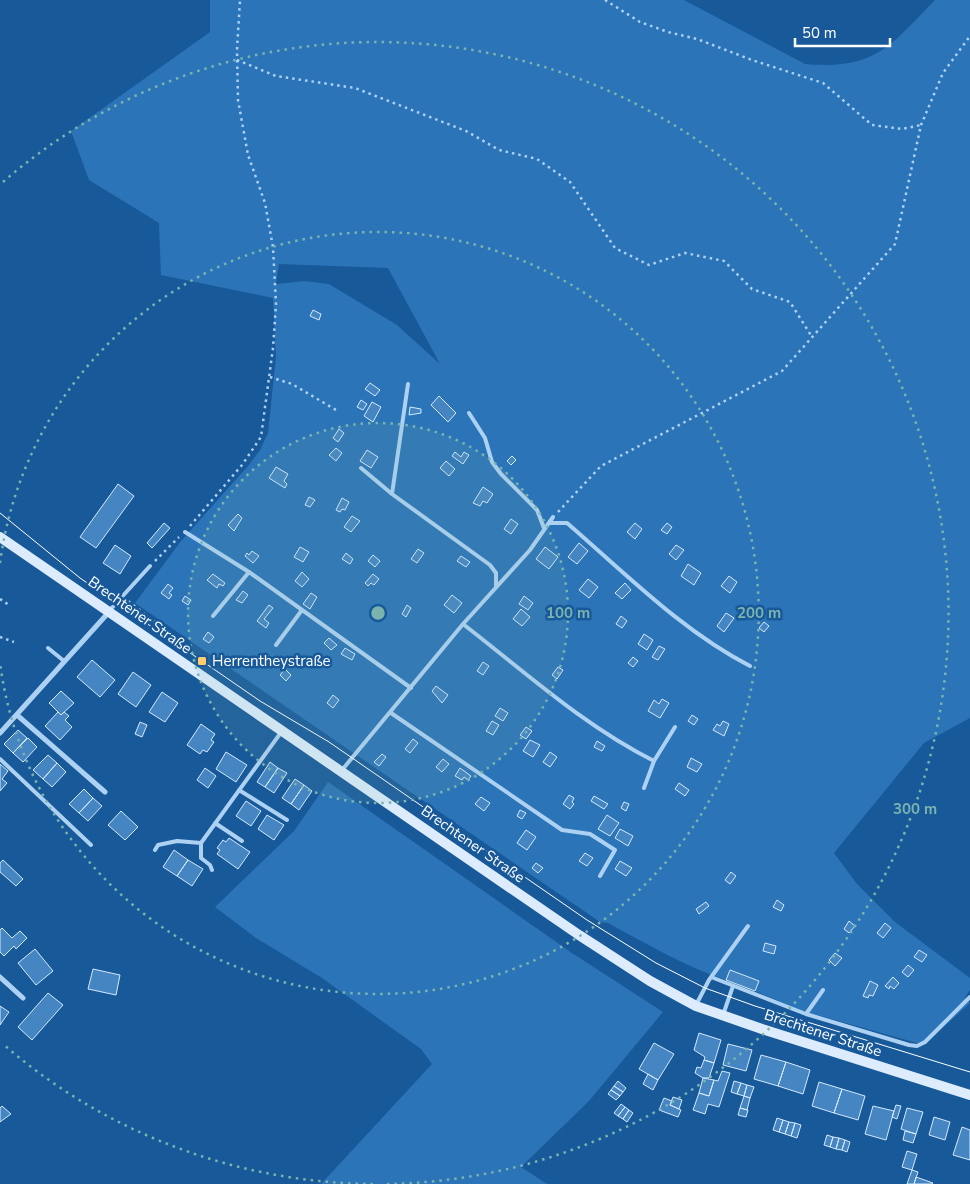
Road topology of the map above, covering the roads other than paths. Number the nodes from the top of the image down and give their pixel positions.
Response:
1 (408, 384) dead end
2 (469, 413) dead end
3 (361, 468) dead end
4 (392, 494) junction
5 (553, 517) road end
6 (549, 522) junction
7 (544, 528) junction
8 (185, 532) road end
9 (0, 538) edge
10 (150, 566) road end
11 (249, 572) junction
12 (496, 587) junction
13 (302, 610) junction
14 (109, 612) junction
15 (213, 616) dead end
16 (463, 624) junction
17 (276, 645) dead end
18 (48, 648) dead end
19 (64, 661) junction
20 (750, 666) dead end
21 (411, 688) junction
22 (391, 713) junction
23 (17, 715) junction
24 (675, 727) dead end
25 (282, 731) junction
26 (0, 733) edge
27 (0, 759) edge
28 (654, 761) junction
29 (341, 771) junction
30 (644, 788) dead end
31 (239, 790) junction
32 (105, 792) dead end
33 (287, 820) dead end
34 (215, 823) junction
35 (242, 841) dead end
36 (201, 843) junction
37 (91, 845) dead end
38 (155, 850) dead end
39 (212, 870) dead end
40 (600, 876) dead end
41 (748, 926) dead end
42 (0, 977) edge
43 (711, 977) junction
44 (733, 986) junction
45 (823, 990) dead end
46 (970, 997) edge
47 (23, 998) dead end
48 (696, 1006) junction
49 (806, 1014) junction
50 (723, 1015) junction
51 (970, 1095) edge

1 - 4 lane
2 - 7 lane
3 - 4 lane
4 - 12 lane
5 - 6 lane
6 - 7 lane
6 - 20 lane
7 - 12 lane
8 - 11 lane
9 - 14 main road, Brechtener Straße
10 - 14 lane
11 - 13 lane
11 - 15 lane
12 - 16 lane
13 - 17 lane
13 - 21 lane
14 - 19 street
14 - 25 main road, Brechtener Straße
16 - 21 lane
16 - 28 lane
18 - 19 lane
19 - 23 street
21 - 22 lane
22 - 29 lane
22 - 40 lane
23 - 26 street
23 - 32 street
24 - 28 lane
25 - 29 main road, Brechtener Straße
25 - 31 lane
27 - 37 lane
28 - 30 lane
29 - 48 main road, Brechtener Straße
31 - 33 lane
31 - 34 lane
34 - 35 lane
34 - 36 lane
36 - 38 lane
36 - 39 lane
41 - 43 lane
42 - 47 street
43 - 44 lane
43 - 48 lane
44 - 49 lane
44 - 50 lane
45 - 49 lane
46 - 49 lane
48 - 50 main road, Brechtener Straße
50 - 51 main road, Brechtener Straße

